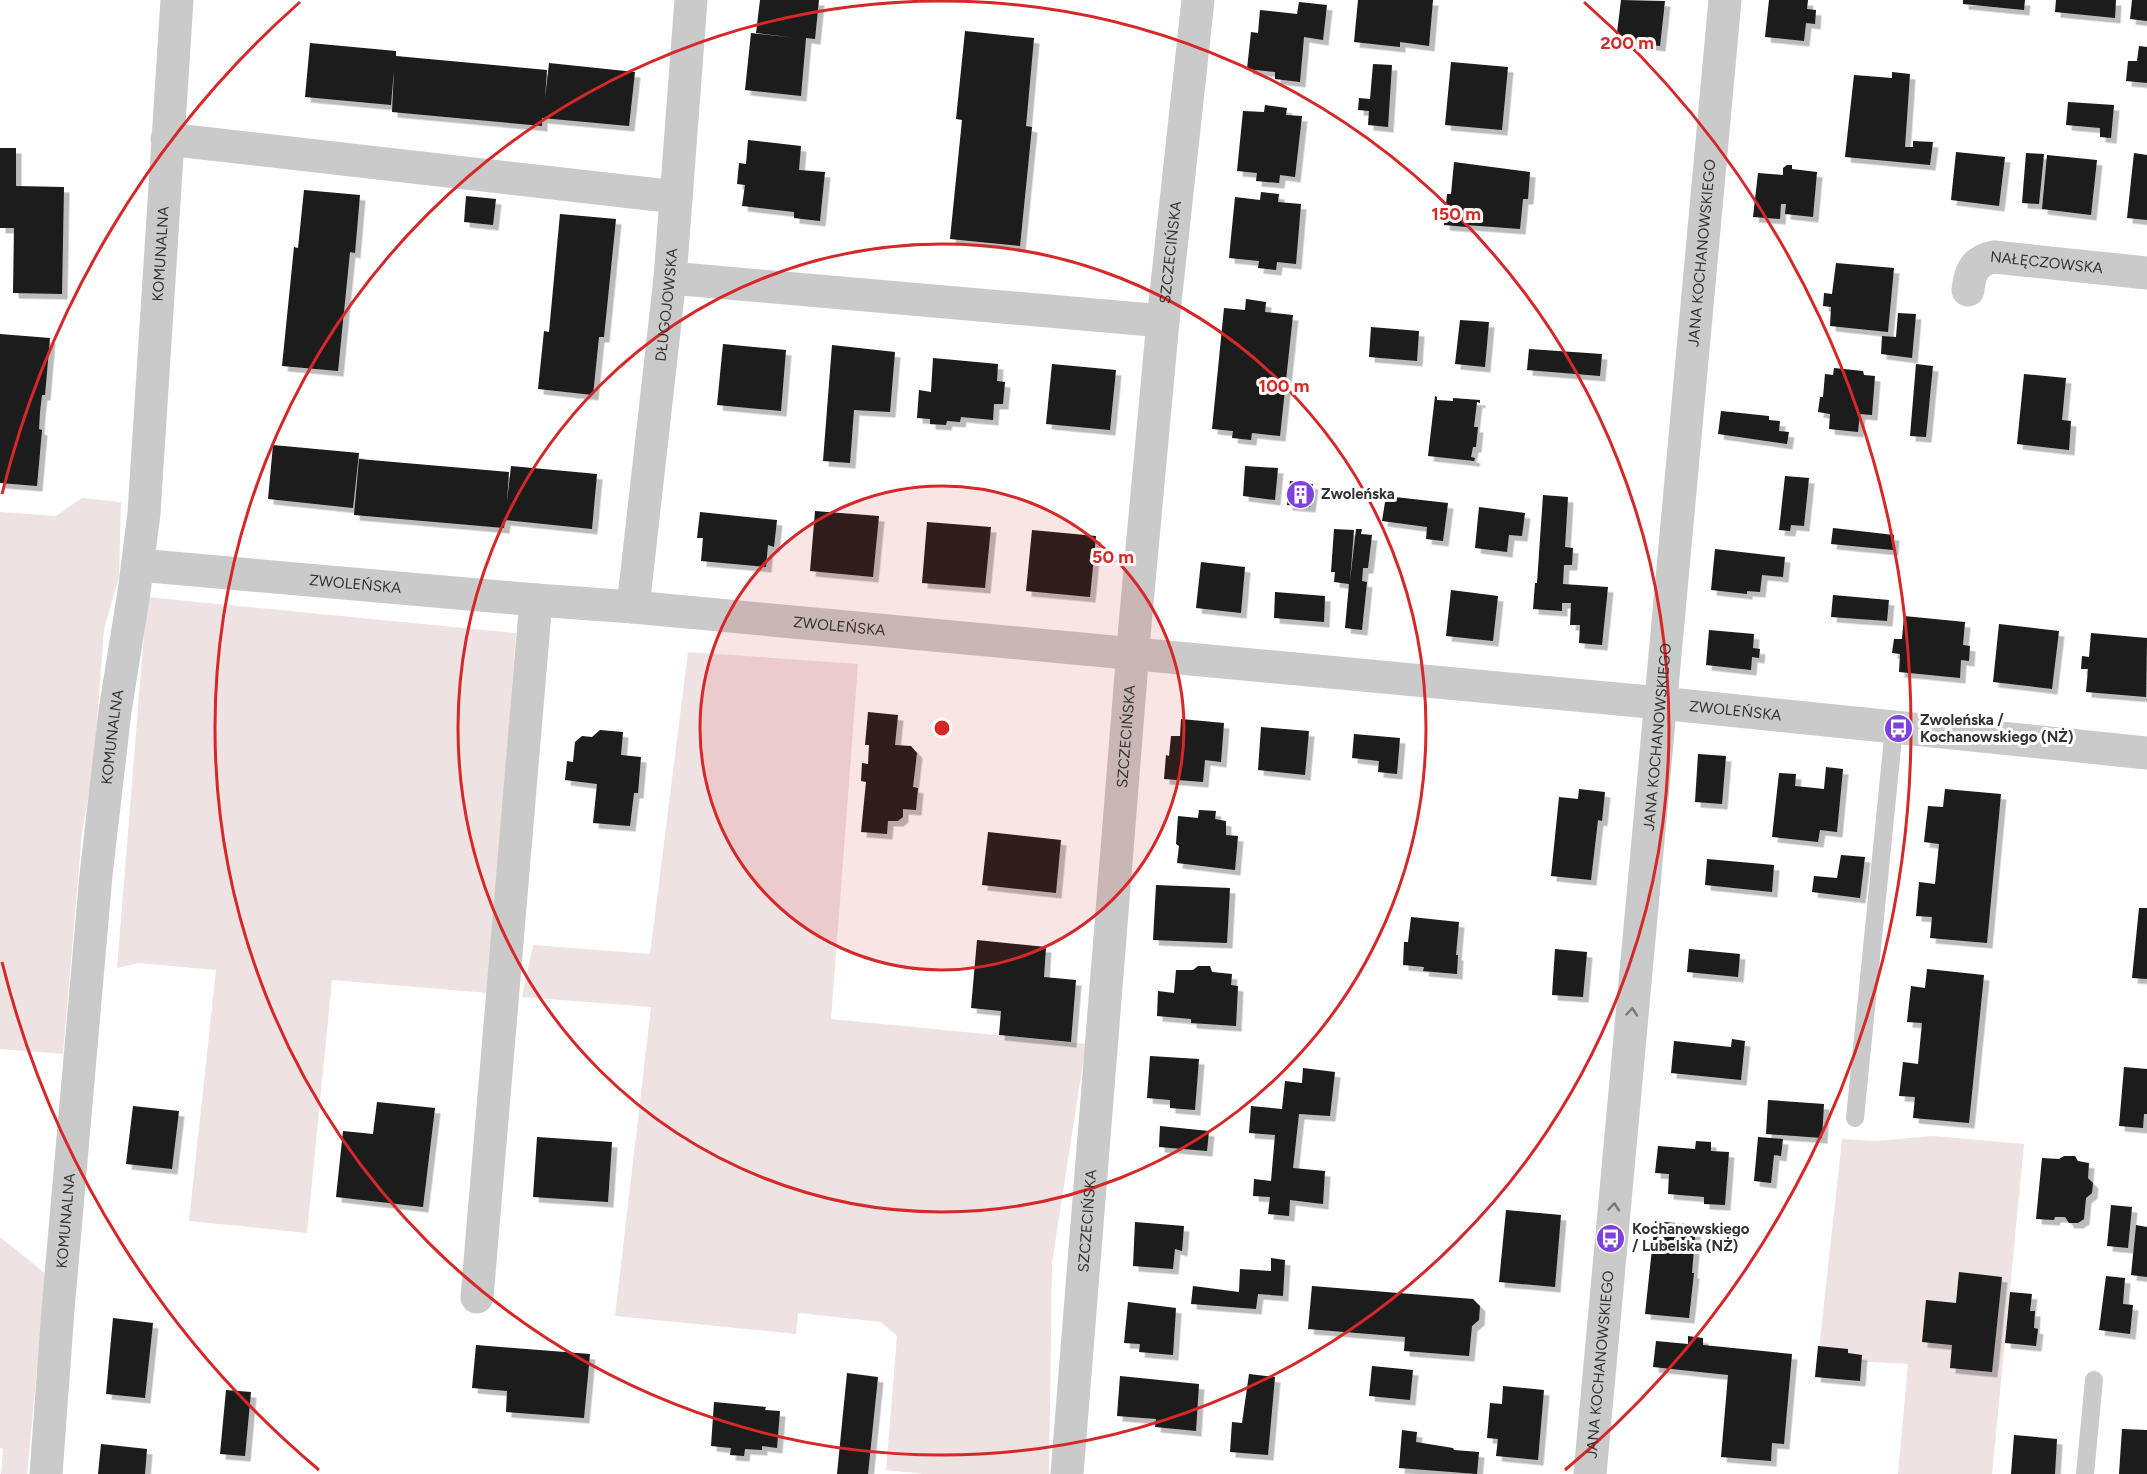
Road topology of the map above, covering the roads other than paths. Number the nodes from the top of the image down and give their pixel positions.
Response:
1 (177, 0) edge
2 (691, 0) edge
3 (1198, 0) edge
4 (1725, 0) edge
5 (167, 139) junction
6 (676, 197) junction
7 (2147, 273) edge
8 (670, 278) junction
9 (1968, 290) dead end
10 (1163, 321) junction
11 (138, 565) junction
12 (536, 600) junction
13 (633, 607) junction
14 (1132, 655) junction
15 (1660, 703) junction
16 (1894, 728) junction
17 (2147, 753) edge
18 (1855, 1118) dead end
19 (477, 1297) dead end
20 (2094, 1380) dead end
21 (46, 1474) edge
22 (1067, 1474) edge
23 (1590, 1474) edge
24 (2085, 1474) edge

1 - 5 street, KOMUNALNA
2 - 6 street, DŁUGOJOWSKA
3 - 10 street, SZCZECIŃSKA
4 - 15 street, JANA KOCHANOWSKIEGO
5 - 6 street
5 - 11 street, KOMUNALNA
6 - 8 street, DŁUGOJOWSKA
7 - 9 street, NAŁĘCZOWSKA
8 - 10 street
8 - 13 street, DŁUGOJOWSKA
10 - 14 street, SZCZECIŃSKA
11 - 12 street, ZWOLEŃSKA
11 - 21 street, KOMUNALNA
12 - 13 street, ZWOLEŃSKA
12 - 19 street
13 - 14 street, ZWOLEŃSKA
14 - 15 street, ZWOLEŃSKA
14 - 22 street, SZCZECIŃSKA
15 - 16 street, ZWOLEŃSKA
23 -> 15 street, JANA KOCHANOWSKIEGO
16 - 17 street, ZWOLEŃSKA
16 - 18 lane
20 - 24 lane

